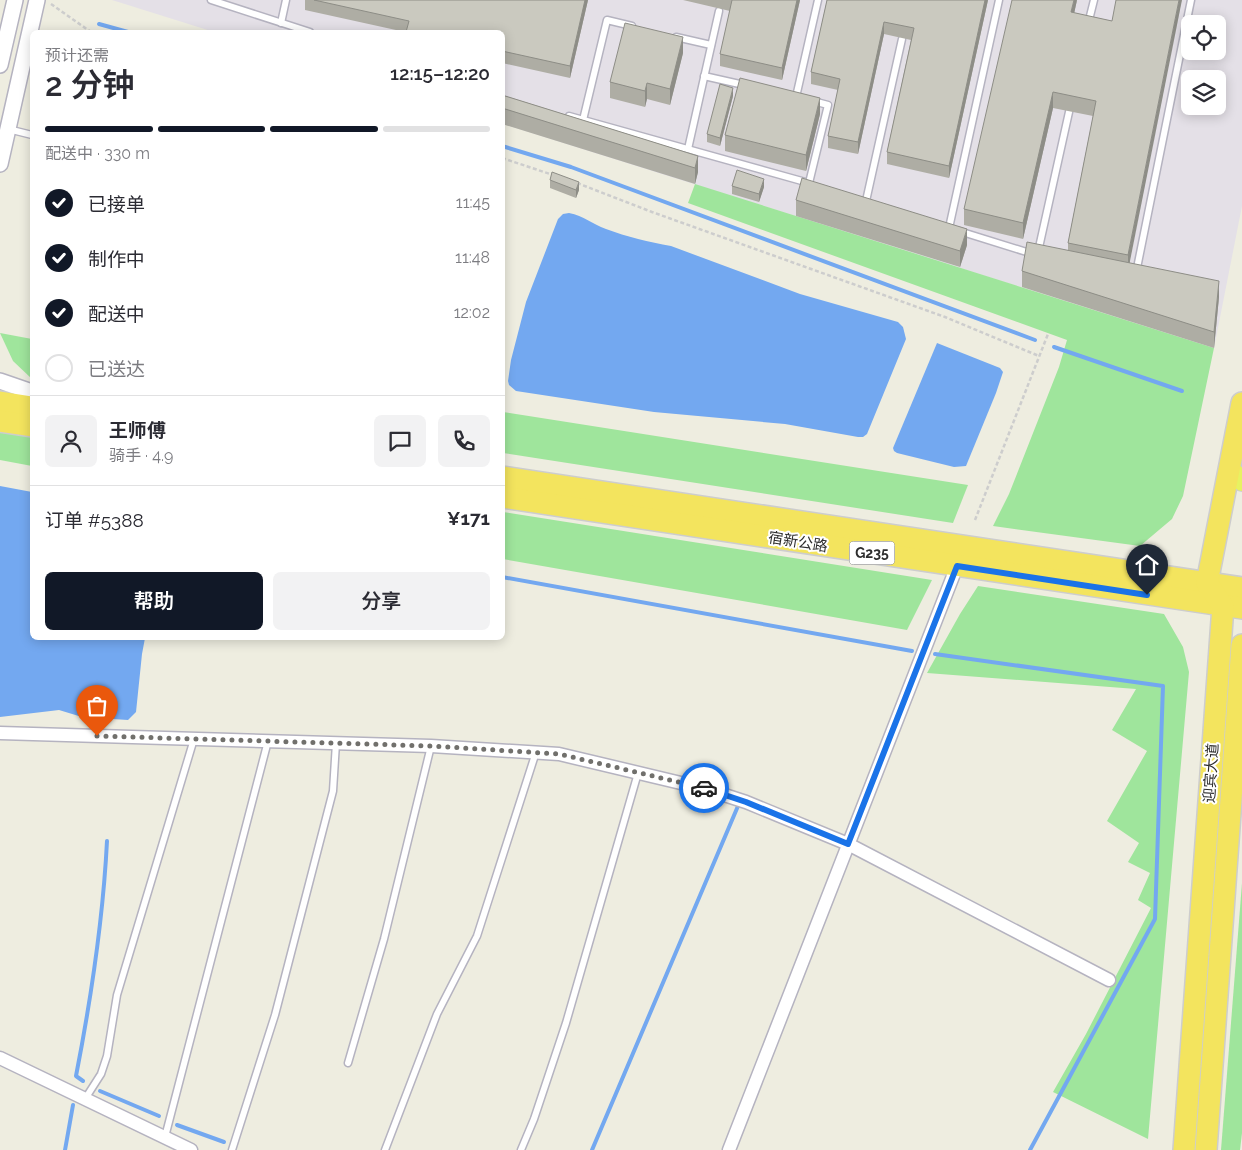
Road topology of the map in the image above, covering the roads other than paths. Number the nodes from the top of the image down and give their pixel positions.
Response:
1 (15, 0) edge
2 (37, 0) edge
3 (211, 0) edge
4 (286, 0) edge
5 (818, 0) edge
6 (999, 0) edge
7 (1094, 0) edge
8 (1191, 0) edge
9 (719, 11) dead end
10 (281, 23) junction
11 (636, 27) edge
12 (1087, 28) edge
13 (30, 30) edge
14 (304, 30) edge
15 (30, 31) edge
16 (673, 36) edge
17 (902, 40) dead end
18 (711, 45) junction
19 (0, 65) edge
20 (704, 76) junction
21 (750, 87) edge
22 (1073, 94) edge
23 (787, 95) edge
24 (796, 98) junction
25 (565, 115) edge
26 (583, 120) junction
27 (8, 129) junction
28 (30, 134) edge
29 (688, 149) junction
30 (0, 164) edge
31 (809, 183) junction
32 (818, 186) edge
33 (856, 198) edge
34 (866, 201) junction
35 (875, 204) edge
36 (940, 225) edge
37 (949, 228) junction
38 (1126, 274) edge
39 (0, 381) edge
40 (30, 391) edge
41 (0, 402) edge
42 (1242, 403) edge
43 (30, 407) edge
44 (0, 421) edge
45 (30, 426) edge
46 (1236, 475) edge
47 (505, 477) edge
48 (505, 497) edge
49 (957, 566) junction
50 (1207, 583) junction
51 (1242, 588) edge
52 (1232, 607) edge
53 (1242, 646) edge
54 (0, 732) edge
55 (194, 739) junction
56 (268, 741) junction
57 (336, 743) junction
58 (431, 746) junction
59 (536, 752) junction
60 (638, 773) junction
61 (848, 844) junction
62 (1109, 980) dead end
63 (0, 1058) edge
64 (348, 1063) dead end
65 (85, 1099) junction
66 (165, 1137) junction
67 (191, 1150) edge
68 (232, 1150) edge
69 (385, 1150) edge
70 (521, 1150) edge
71 (729, 1150) edge
72 (1184, 1150) edge
73 (1206, 1150) edge

1 - 19 street
2 - 13 street
3 - 10 lane
4 - 10 lane
5 - 24 lane
6 - 37 lane
7 - 12 lane
8 - 38 lane
9 - 18 lane
10 - 14 lane
11 - 26 lane
15 - 27 street
16 - 18 lane
17 - 34 lane
18 - 20 lane
20 - 21 lane
20 - 29 lane
22 - 37 lane
23 - 24 lane
24 - 31 lane
25 - 26 lane
26 - 29 lane
27 - 28 lane
27 - 30 street
29 - 31 lane
31 - 32 lane
33 - 34 lane
34 - 35 lane
36 - 37 lane
39 - 40 street
41 - 43 highway
42 - 46 highway
44 - 45 highway
46 - 50 highway
47 - 50 highway, 宿新公路 / G235
48 - 49 highway, 宿新公路 / G235
49 - 52 highway, 宿新公路 / G235
49 - 61 street
50 - 51 highway, 宿新公路 / G235
50 - 52 highway
52 - 72 highway, 迎宾大道
53 - 73 highway, 迎宾大道
54 - 55 street
55 - 56 street
55 - 65 lane
56 - 57 street
56 - 66 lane
57 - 58 street
57 - 68 lane
58 - 59 street
58 - 64 lane
59 - 60 street
59 - 69 lane
60 - 61 street
60 - 70 lane
61 - 62 street
61 - 71 street
63 - 65 street
65 - 66 street
66 - 67 street

